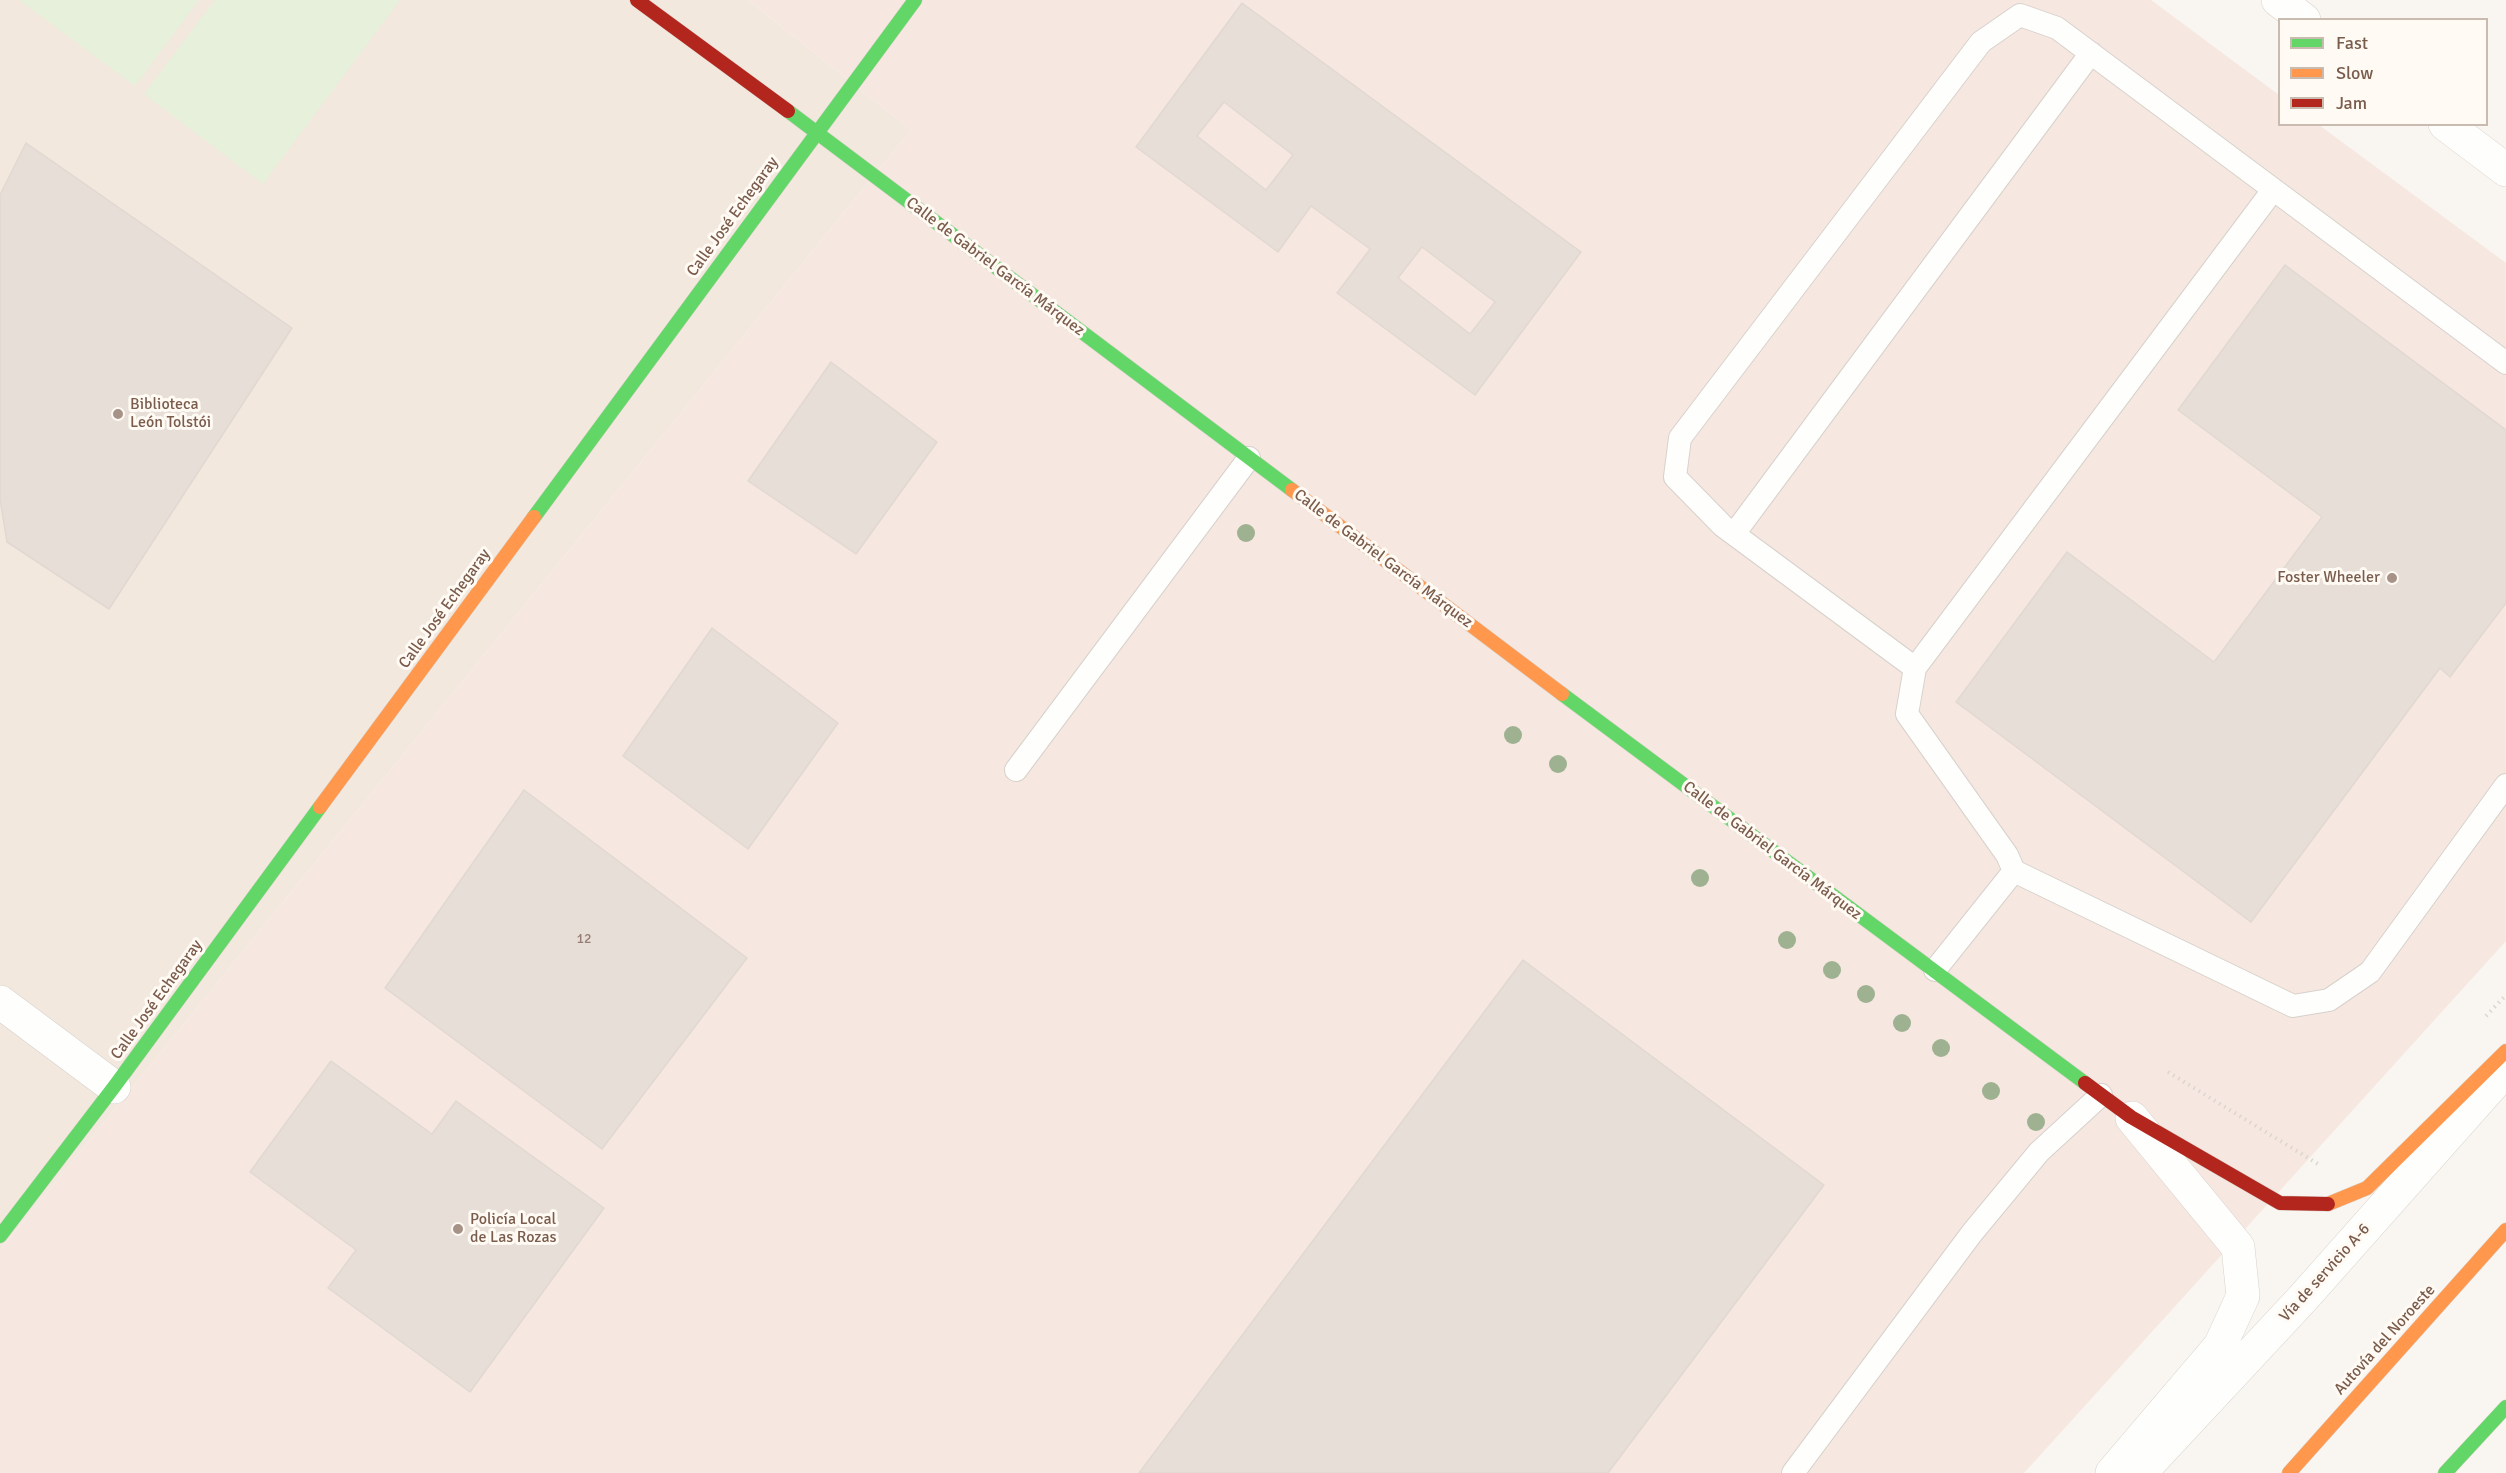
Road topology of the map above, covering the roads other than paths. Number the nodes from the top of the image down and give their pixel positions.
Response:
1 (637, 0) edge
2 (915, 0) edge
3 (2278, 0) edge
4 (2301, 18) edge
5 (2091, 53) junction
6 (2448, 126) edge
7 (816, 132) junction
8 (2506, 170) edge
9 (2273, 190) junction
10 (2506, 363) edge
11 (1249, 458) junction
12 (1734, 534) junction
13 (1916, 669) junction
14 (1016, 770) dead end
15 (2506, 785) edge
16 (2014, 871) junction
17 (1935, 970) junction
18 (0, 1002) edge
19 (2506, 1051) edge
20 (2506, 1069) edge
21 (114, 1087) junction
22 (2101, 1095) junction
23 (2131, 1117) junction
24 (2506, 1230) edge
25 (0, 1236) edge
26 (2506, 1407) edge
27 (1793, 1473) edge
28 (2112, 1473) edge
29 (2140, 1473) edge
30 (2289, 1473) edge
31 (2445, 1473) edge

1 - 7 main road, Calle de Gabriel García Márquez
2 - 7 main road, Calle José Echegaray
3 - 4 street
5 - 9 lane
5 - 12 lane
5 - 12 lane
6 - 8 street
7 - 11 main road, Calle de Gabriel García Márquez
7 - 21 main road, Calle José Echegaray
9 - 10 lane
9 - 13 lane
11 - 14 lane
11 - 17 main road, Calle de Gabriel García Márquez
12 - 13 lane
13 - 16 lane
15 - 16 lane
16 - 17 lane
17 - 22 main road, Calle de Gabriel García Márquez
18 - 21 street
19 - 23 main road, Calle de Gabriel García Márquez
20 - 29 street, Vía de servicio A-6
21 - 25 main road, Calle José Echegaray
22 - 23 main road, Calle de Gabriel García Márquez
22 - 27 lane
23 - 28 street, Calle de Gabriel García Márquez
24 - 30 main road, Autovía del Noroeste
26 - 31 main road

